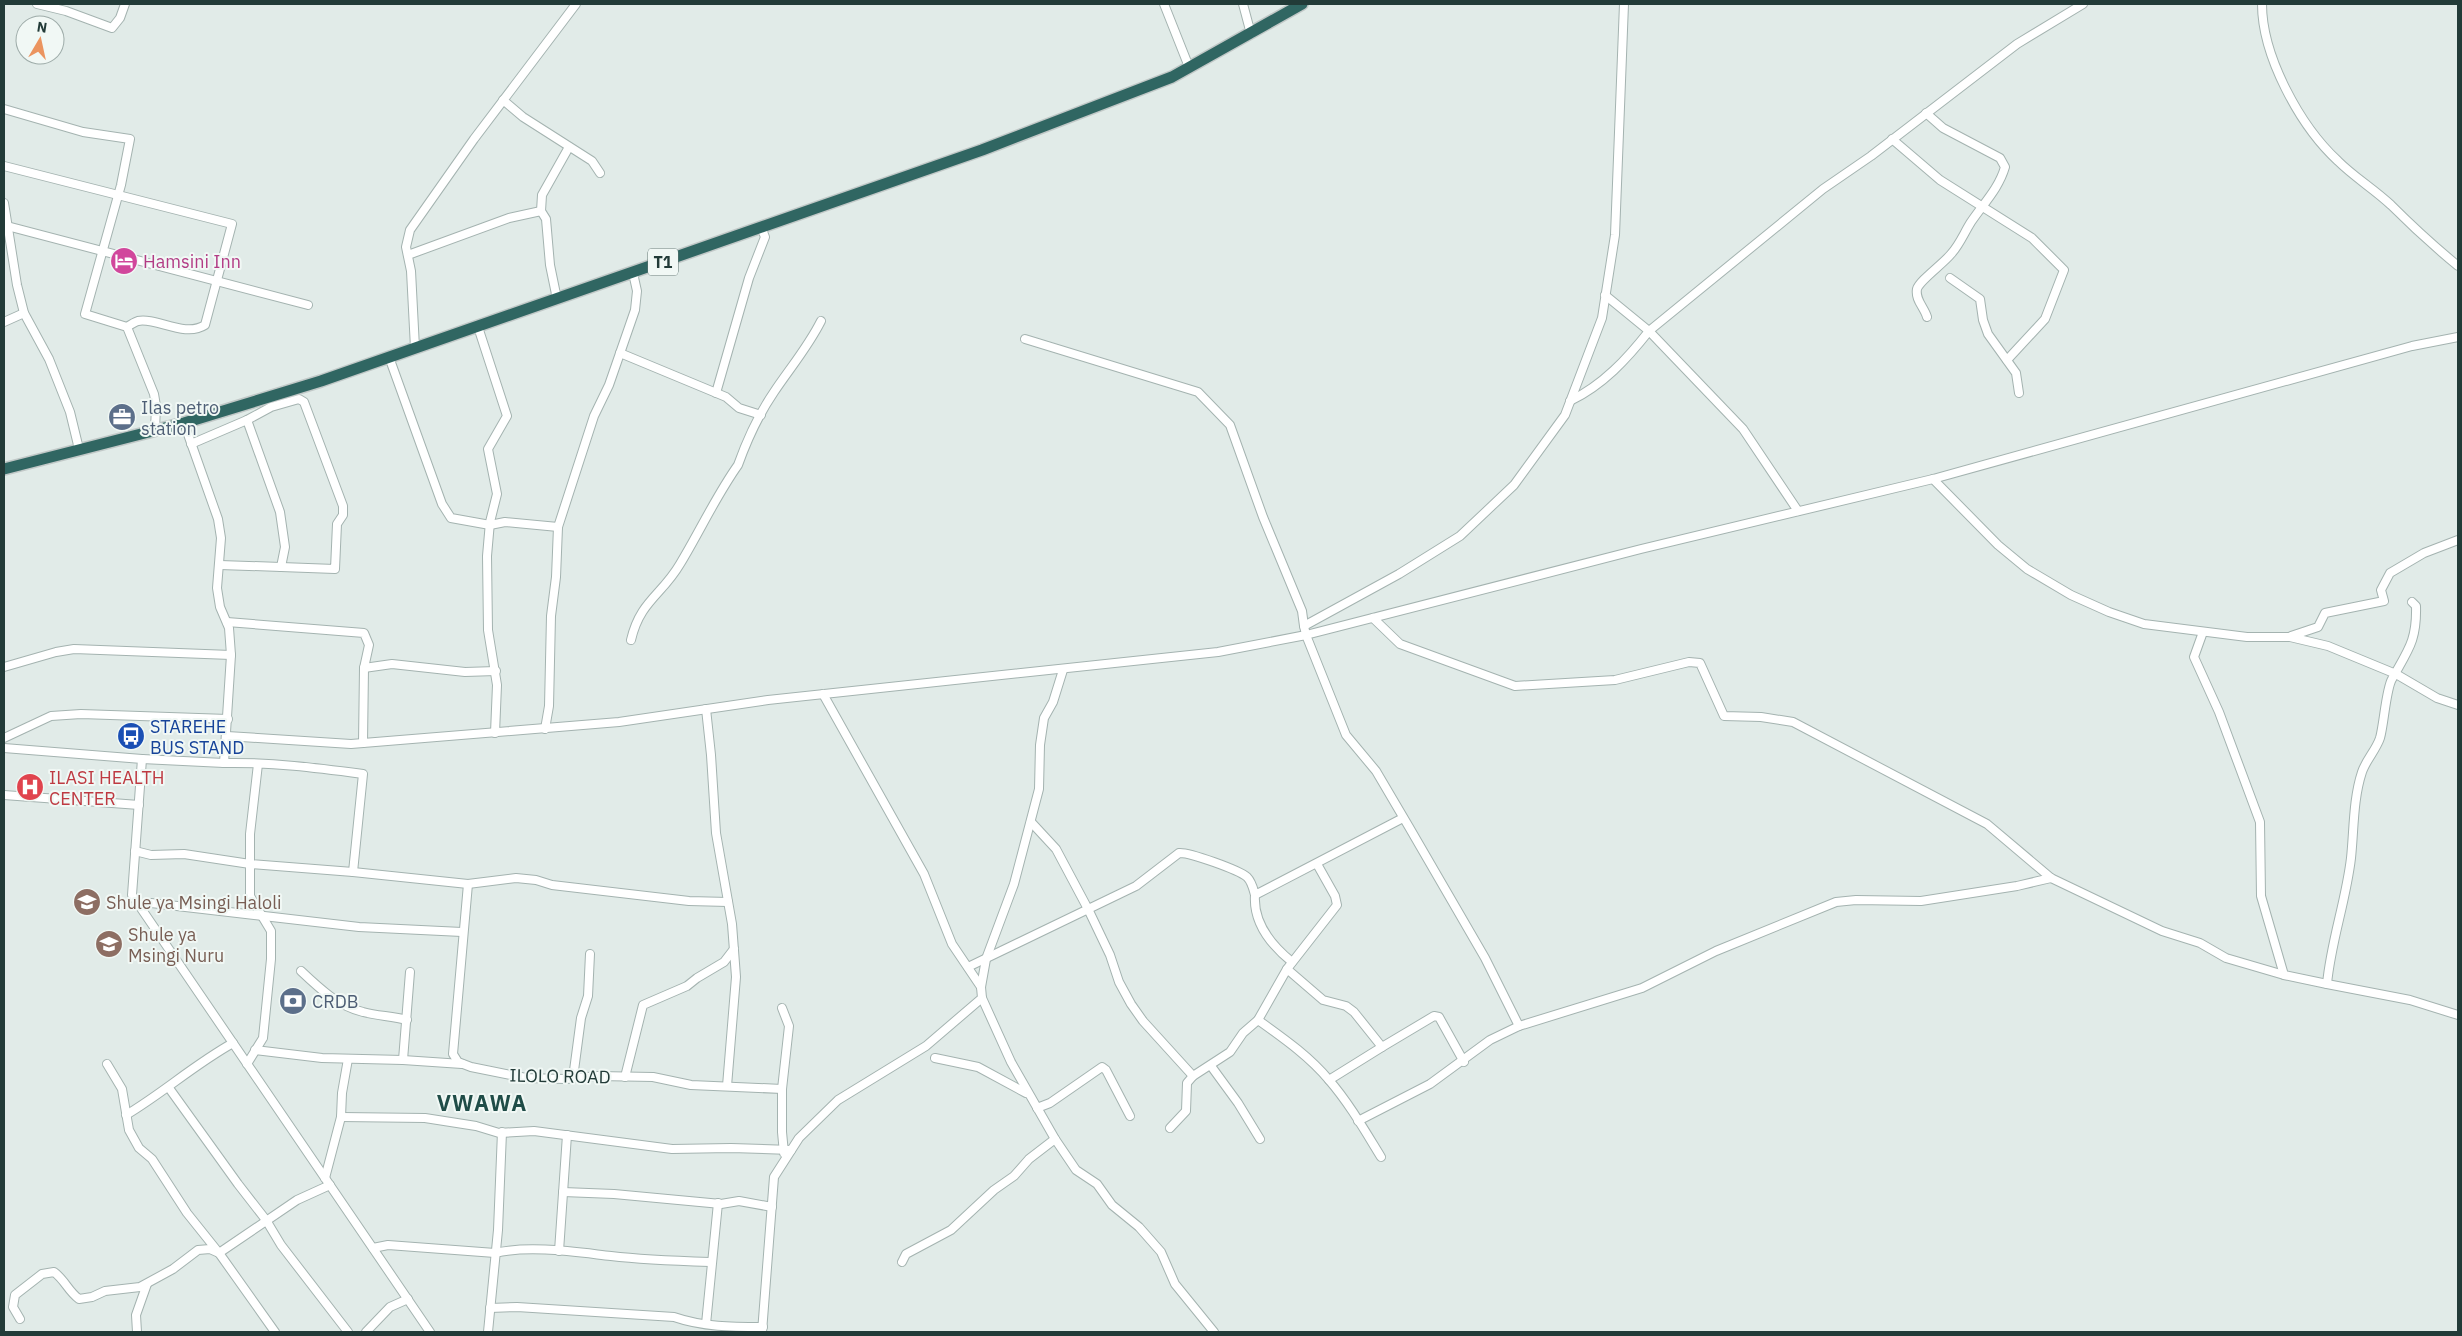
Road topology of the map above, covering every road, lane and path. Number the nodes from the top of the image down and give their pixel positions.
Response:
1 (37, 4) edge
2 (75, 4) edge
3 (125, 4) edge
4 (576, 4) edge
5 (1164, 4) edge
6 (1243, 4) edge
7 (1302, 4) edge
8 (1624, 4) edge
9 (2083, 4) edge
10 (2262, 4) edge
11 (72, 13) junction
12 (1251, 34) junction
13 (1189, 67) junction
14 (503, 100) junction
15 (4, 109) edge
16 (1926, 114) junction
17 (1892, 139) junction
18 (570, 147) junction
19 (4, 166) edge
20 (600, 173) dead end
21 (118, 196) junction
22 (4, 203) edge
23 (1982, 207) junction
24 (541, 211) junction
25 (7, 226) junction
26 (761, 227) junction
27 (103, 251) junction
28 (408, 254) junction
29 (2458, 266) edge
30 (632, 273) junction
31 (1950, 278) dead end
32 (217, 281) junction
33 (1605, 295) junction
34 (557, 299) junction
35 (308, 305) dead end
36 (24, 313) junction
37 (1927, 317) dead end
38 (821, 321) dead end
39 (4, 322) edge
40 (478, 326) junction
41 (127, 327) junction
42 (1649, 331) junction
43 (2458, 337) edge
44 (1025, 340) dead end
45 (415, 348) junction
46 (620, 353) junction
47 (389, 357) junction
48 (2007, 360) junction
49 (716, 392) junction
50 (2019, 393) dead end
51 (1570, 401) junction
52 (761, 415) junction
53 (247, 420) junction
54 (184, 423) junction
55 (155, 430) junction
56 (191, 444) junction
57 (79, 449) junction
58 (4, 469) edge
59 (1933, 479) junction
60 (1798, 511) junction
61 (490, 525) junction
62 (558, 527) junction
63 (2458, 540) edge
64 (220, 565) junction
65 (281, 567) junction
66 (2412, 602) dead end
67 (1373, 618) junction
68 (227, 622) junction
69 (1304, 626) junction
70 (2203, 632) junction
71 (1306, 635) junction
72 (2290, 637) junction
73 (632, 640) dead end
74 (231, 655) junction
75 (4, 667) edge
76 (364, 668) junction
77 (1064, 670) junction
78 (496, 671) junction
79 (2396, 674) junction
80 (823, 694) junction
81 (2458, 705) edge
82 (706, 709) junction
83 (228, 719) junction
84 (545, 729) junction
85 (495, 733) junction
86 (227, 736) junction
87 (4, 738) edge
88 (363, 743) junction
89 (4, 748) edge
90 (142, 758) junction
91 (224, 763) junction
92 (258, 764) junction
93 (4, 795) edge
94 (139, 804) junction
95 (1403, 818) junction
96 (1031, 822) junction
97 (135, 851) junction
98 (250, 864) junction
99 (1317, 864) junction
100 (353, 872) junction
101 (2051, 878) junction
102 (468, 884) junction
103 (1255, 895) junction
104 (252, 899) junction
105 (151, 902) dead end
106 (728, 902) junction
107 (1088, 909) junction
108 (244, 914) junction
109 (264, 917) junction
110 (462, 932) junction
111 (734, 949) junction
112 (590, 954) dead end
113 (986, 959) junction
114 (1290, 966) junction
115 (968, 967) junction
116 (301, 971) dead end
117 (410, 972) dead end
118 (2284, 975) junction
119 (2326, 984) junction
120 (981, 986) junction
121 (982, 998) junction
122 (782, 1008) dead end
123 (2458, 1015) edge
124 (407, 1020) junction
125 (1258, 1020) junction
126 (1519, 1026) junction
127 (233, 1043) junction
128 (1382, 1047) junction
129 (255, 1050) junction
130 (935, 1058) dead end
131 (348, 1060) junction
132 (403, 1060) junction
133 (1464, 1062) junction
134 (107, 1064) dead end
135 (247, 1064) junction
136 (464, 1064) junction
137 (1211, 1066) junction
138 (1193, 1076) junction
139 (625, 1077) junction
140 (572, 1078) junction
141 (1329, 1080) junction
142 (727, 1086) junction
143 (169, 1088) junction
144 (782, 1089) junction
145 (1030, 1096) junction
146 (1038, 1108) junction
147 (126, 1115) junction
148 (341, 1116) junction
149 (1130, 1116) dead end
150 (1358, 1121) junction
151 (1170, 1128) dead end
152 (502, 1132) junction
153 (567, 1135) junction
154 (1055, 1139) junction
155 (1260, 1139) dead end
156 (787, 1150) junction
157 (1381, 1157) dead end
158 (327, 1181) junction
159 (563, 1192) junction
160 (718, 1203) junction
161 (772, 1207) junction
162 (266, 1220) junction
163 (373, 1248) junction
164 (559, 1251) junction
165 (219, 1253) junction
166 (495, 1253) junction
167 (711, 1262) junction
168 (902, 1262) dead end
169 (147, 1284) junction
170 (408, 1299) junction
171 (490, 1308) junction
172 (20, 1319) dead end
173 (706, 1324) junction
174 (762, 1330) edge
175 (137, 1332) edge
176 (275, 1332) edge
177 (348, 1332) edge
178 (366, 1332) edge
179 (430, 1332) edge
180 (488, 1332) edge
181 (1214, 1332) edge

1 - 11 street
2 - 11 street
3 - 11 street
4 - 14 street
5 - 13 street
6 - 12 street
7 - 12 highway, T1
8 - 33 street
9 - 16 street
10 - 29 street
12 - 13 highway, T1
13 - 26 highway, T1
14 - 18 street
14 - 28 street
15 - 21 street
16 - 17 street
16 - 23 street
17 - 23 street
17 - 42 street
18 - 20 street
18 - 24 street
19 - 21 street
21 - 27 street
21 - 32 street
22 - 25 street
23 - 37 street
23 - 48 street
24 - 28 street
24 - 34 street
25 - 27 street
25 - 36 street
26 - 30 highway, T1
26 - 49 street
27 - 32 street
27 - 41 street
28 - 45 street
30 - 34 highway, T1
30 - 46 street
31 - 48 street
32 - 35 street
32 - 41 street
33 - 42 street
33 - 51 street
34 - 40 highway, T1
36 - 39 street
36 - 57 street
38 - 52 street
40 - 45 highway, T1
40 - 61 street
41 - 55 street
42 - 51 street
42 - 60 street
43 - 59 street
44 - 69 street
45 - 47 highway, T1
46 - 49 street
46 - 62 street
47 - 54 highway, T1
47 - 61 street
48 - 50 street
49 - 52 street
51 - 69 street
52 - 73 street
53 - 56 street
53 - 65 street
53 - 65 street
54 - 55 highway, T1
54 - 56 street
55 - 57 highway, T1
56 - 64 street
57 - 58 highway, T1
59 - 60 street
59 - 70 street
60 - 67 street
61 - 62 street
61 - 78 street
62 - 84 street
63 - 72 street
64 - 65 street
64 - 68 street
66 - 79 street
67 - 71 street
67 - 101 street
68 - 74 street
68 - 76 street
69 - 71 street
70 - 72 street
70 - 118 street
71 - 77 street
71 - 95 street
72 - 79 street
74 - 75 street
74 - 83 street
76 - 78 street
76 - 88 street
77 - 80 street
77 - 96 street
78 - 85 street
79 - 81 street
79 - 119 street
80 - 82 street
80 - 115 street
82 - 84 street
82 - 106 street
83 - 86 street
83 - 87 street
84 - 85 street
85 - 88 street
86 - 88 street
86 - 91 street
89 - 90 street
90 - 91 street
90 - 94 street
91 - 92 street
92 - 98 street
92 - 100 street
93 - 94 street
94 - 97 street
95 - 99 street
95 - 126 street
96 - 107 street
96 - 113 street
97 - 98 street
97 - 127 street
98 - 100 street
98 - 104 street
99 - 103 street
99 - 114 street
100 - 102 street
101 - 118 street
101 - 126 street
102 - 106 street
102 - 110 street
103 - 107 street
103 - 114 street
104 - 108 street
104 - 109 street
105 - 108 street
106 - 111 street
107 - 113 street
107 - 138 street
108 - 109 street
109 - 110 street
109 - 129 street
110 - 136 street
111 - 139 street
111 - 142 street
112 - 140 street
113 - 115 street
113 - 120 street
114 - 125 street
114 - 128 street
115 - 120 street
116 - 124 street
117 - 124 street
118 - 119 street
119 - 123 street
120 - 121 street
121 - 145 street
121 - 156 street
122 - 144 street
124 - 132 street
125 - 137 street
125 - 141 street
126 - 133 street
127 - 135 street
127 - 143 street
128 - 133 street
128 - 141 street
129 - 131 street, ILOLO ROAD
129 - 135 street
130 - 145 street
131 - 132 street, ILOLO ROAD
131 - 148 street
132 - 136 street, ILOLO ROAD
133 - 150 street
134 - 147 street
135 - 158 street
136 - 140 street, ILOLO ROAD
137 - 138 street
137 - 155 street
138 - 151 street
139 - 140 street, ILOLO ROAD
139 - 142 street, ILOLO ROAD
141 - 150 street
142 - 144 street, ILOLO ROAD
143 - 147 street
143 - 162 street
144 - 156 street
145 - 146 street
146 - 149 street
146 - 154 street
147 - 165 street
148 - 152 street
148 - 158 street
150 - 157 street
152 - 153 street
152 - 166 street
153 - 156 street
153 - 159 street
154 - 168 street
154 - 181 street
156 - 161 street
158 - 162 street
158 - 163 street
159 - 160 street
159 - 164 street
160 - 161 street
160 - 167 street
161 - 174 street
162 - 165 street
162 - 177 street
163 - 166 street
163 - 170 street
164 - 166 street
164 - 167 street
165 - 169 street
165 - 176 street
166 - 171 street
167 - 173 street
169 - 172 street
169 - 175 street
170 - 178 street
170 - 179 street
171 - 173 street
171 - 180 street
173 - 174 street

